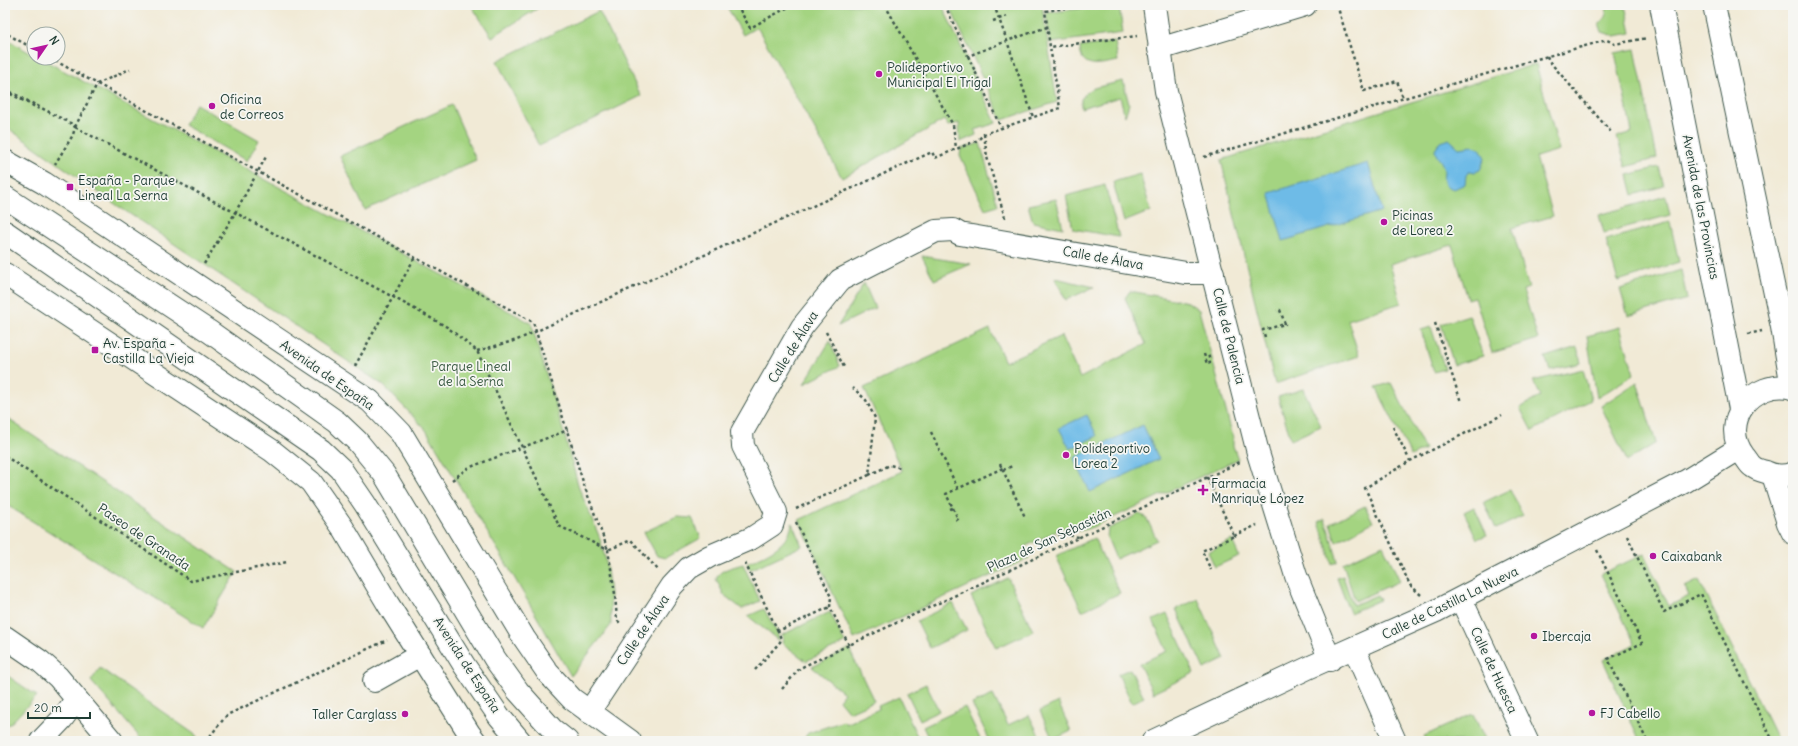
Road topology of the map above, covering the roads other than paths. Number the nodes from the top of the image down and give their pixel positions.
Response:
1 (1154, 5) edge
2 (1305, 5) edge
3 (1661, 5) edge
4 (1714, 5) edge
5 (1158, 41) junction
6 (5, 160) edge
7 (5, 197) edge
8 (5, 232) edge
9 (1212, 273) junction
10 (5, 274) edge
11 (1792, 388) edge
12 (1740, 409) junction
13 (1738, 449) junction
14 (1783, 474) edge
15 (1793, 533) edge
16 (1461, 598) junction
17 (5, 638) edge
18 (1354, 648) junction
19 (420, 655) junction
20 (1330, 660) junction
21 (374, 681) dead end
22 (76, 700) junction
23 (588, 712) junction
24 (472, 740) edge
25 (41, 741) edge
26 (112, 741) edge
27 (520, 741) edge
28 (567, 741) edge
29 (630, 741) edge
30 (1153, 741) edge
31 (1395, 741) edge
32 (1527, 741) edge

1 - 5 street, Calle de Palencia
2 - 5 street
3 - 12 street, Avenida de las Provincias
4 - 11 street
5 - 9 street, Calle de Palencia
6 - 23 street, Avenida de España
7 - 28 street, Avenida de España
8 - 27 street, Avenida de España
9 - 20 street, Calle de Palencia
9 - 23 street, Calle de Álava
10 - 19 street
11 - 12 street
12 - 13 street
13 - 14 street
13 - 16 street, Calle de Castilla La Nueva
14 - 15 street
16 - 18 street, Calle de Castilla La Nueva
16 - 32 street, Calle de Huesca
17 - 22 street
18 - 20 street, Calle de Castilla La Nueva
18 - 31 street
19 - 21 street
19 - 24 street
20 - 30 street, Calle de Castilla La Nueva
22 - 25 street
22 - 26 street
23 - 29 street, Avenida de España

